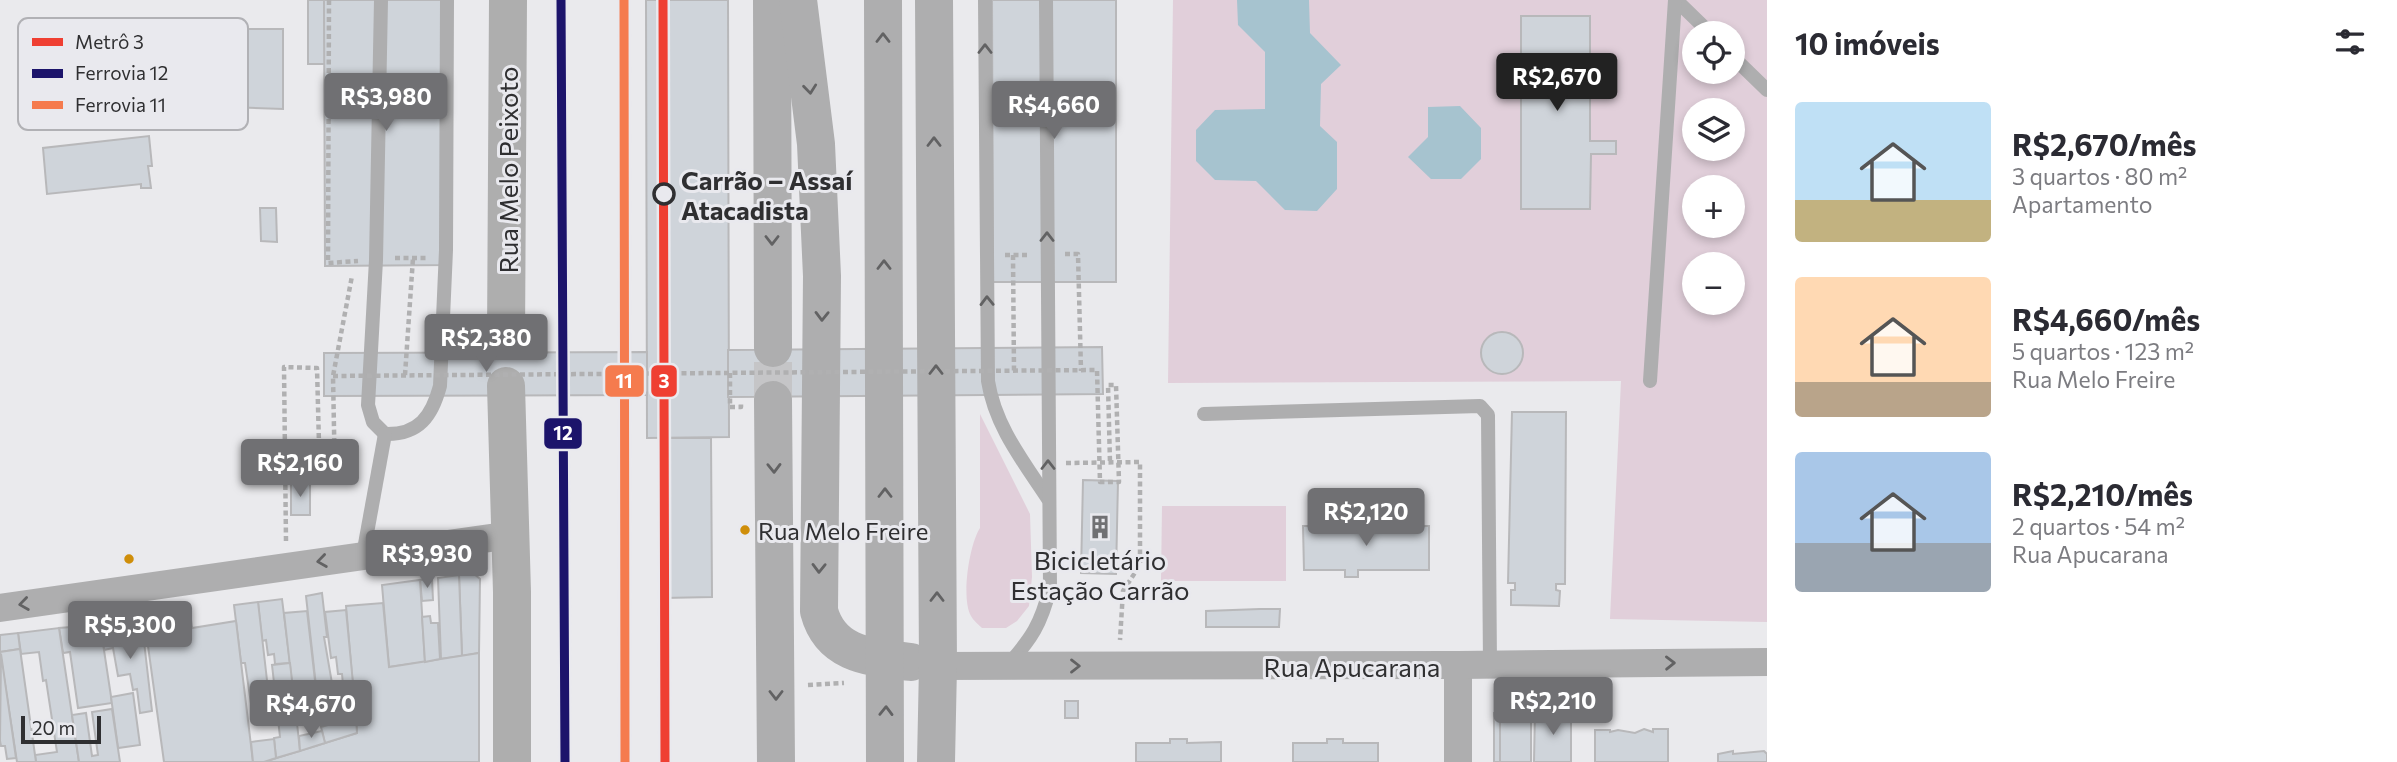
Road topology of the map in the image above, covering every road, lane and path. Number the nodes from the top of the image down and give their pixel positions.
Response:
1 (329, 0) edge
2 (381, 0) edge
3 (447, 0) edge
4 (508, 0) edge
5 (772, 0) edge
6 (799, 0) edge
7 (883, 0) edge
8 (934, 0) edge
9 (985, 0) edge
10 (1046, 0) edge
11 (1676, 0) edge
12 (1698, 21) edge
13 (1745, 69) edge
14 (1767, 90) edge
15 (1077, 254) dead end
16 (1013, 255) dead end
17 (376, 260) junction
18 (355, 261) junction
19 (506, 340) dead end
20 (773, 348) tunnel mouth
21 (1014, 371) junction
22 (1081, 371) junction
23 (730, 373) junction
24 (405, 375) junction
25 (333, 376) junction
26 (1650, 381) dead end
27 (506, 386) dead end
28 (757, 398) joint
29 (1204, 414) dead end
30 (385, 434) junction
31 (1110, 463) junction
32 (1048, 464) junction
33 (1048, 501) junction
34 (510, 535) junction
35 (363, 555) junction
36 (287, 566) junction
37 (0, 608) edge
38 (885, 659) junction
39 (1767, 662) edge
40 (1458, 665) junction
41 (1490, 665) junction
42 (938, 666) junction
43 (1118, 666) junction
44 (1006, 667) junction
45 (512, 762) edge
46 (776, 762) edge
47 (885, 762) edge
48 (936, 762) edge
49 (1458, 762) edge

1 - 18 path
2 - 17 lane
3 - 30 lane
4 - 19 main road, Rua Melo Peixoto
5 -> 20 highway
6 -> 38 highway
38 -> 7 highway
42 -> 8 highway
33 -> 9 lane
32 -> 10 lane
11 - 12 lane
11 - 26 lane
13 - 14 lane
15 - 22 path
16 - 21 path
17 - 18 path
17 - 24 path
17 - 30 lane
18 - 25 path
21 - 22 path, bridge
21 - 23 path, bridge
22 - 31 path, bridge
23 - 24 path, bridge
23 - 28 path
24 - 25 path, bridge
25 - 36 path
27 - 34 main road
28 -> 46 highway
29 - 41 lane
30 - 35 lane
31 - 32 path
31 - 43 path
33 -> 32 lane
33 - 44 lane
34 - 35 street
34 - 45 main road
35 -> 36 street
36 -> 37 street
38 - 42 highway
47 -> 38 highway
41 -> 39 street, Rua Apucarana
40 - 41 street, Rua Apucarana
40 - 43 street, Rua Apucarana
40 - 49 street
42 - 44 street, Rua Apucarana
42 - 48 highway
44 -> 43 street, Rua Apucarana

